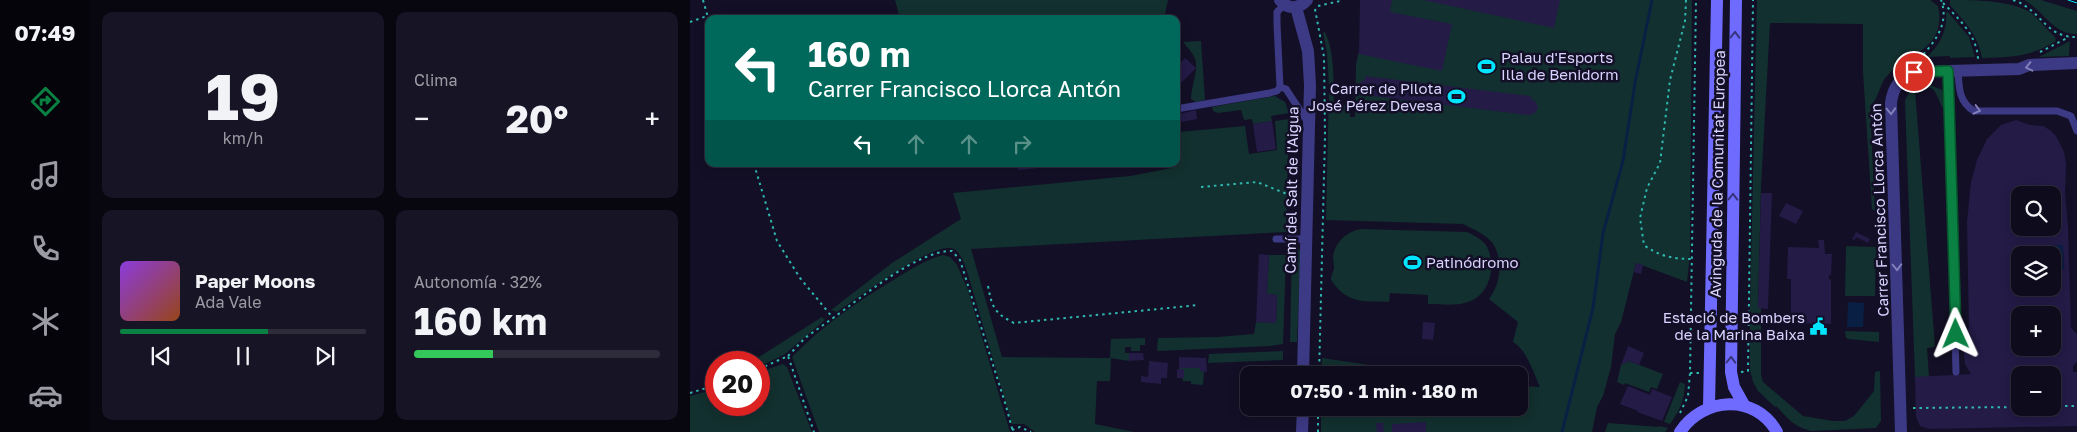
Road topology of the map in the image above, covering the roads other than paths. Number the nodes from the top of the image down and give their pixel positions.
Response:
1 (1717, 0) edge
2 (1736, 0) edge
3 (1292, 3) edge
4 (2077, 64) edge
5 (1953, 71) junction
6 (1280, 87) junction
7 (1180, 109) edge
8 (1310, 124) junction
9 (2077, 131) edge
10 (1307, 239) junction
11 (1276, 240) dead end
12 (1303, 366) edge
13 (1956, 372) dead end
14 (1744, 406) junction
15 (1709, 407) junction
16 (1303, 416) edge
17 (1302, 432) edge
18 (1680, 432) edge
19 (1777, 432) edge
20 (1901, 432) edge

1 - 15 main road, Avinguda de la Comunitat Europea
14 -> 2 main road, Avinguda de la Comunitat Europea
3 - 6 lane
3 - 8 street, Camí del Salt de l'Aigua
4 -> 5 street
5 -> 9 lane
5 - 13 lane
5 -> 20 street, Carrer Francisco Llorca Antón
6 - 7 lane
6 - 8 lane
8 - 10 street, Camí del Salt de l'Aigua
10 - 11 lane
10 - 12 street, Camí del Salt de l'Aigua
14 - 15 main road
14 - 19 main road
15 - 18 main road
16 - 17 street

